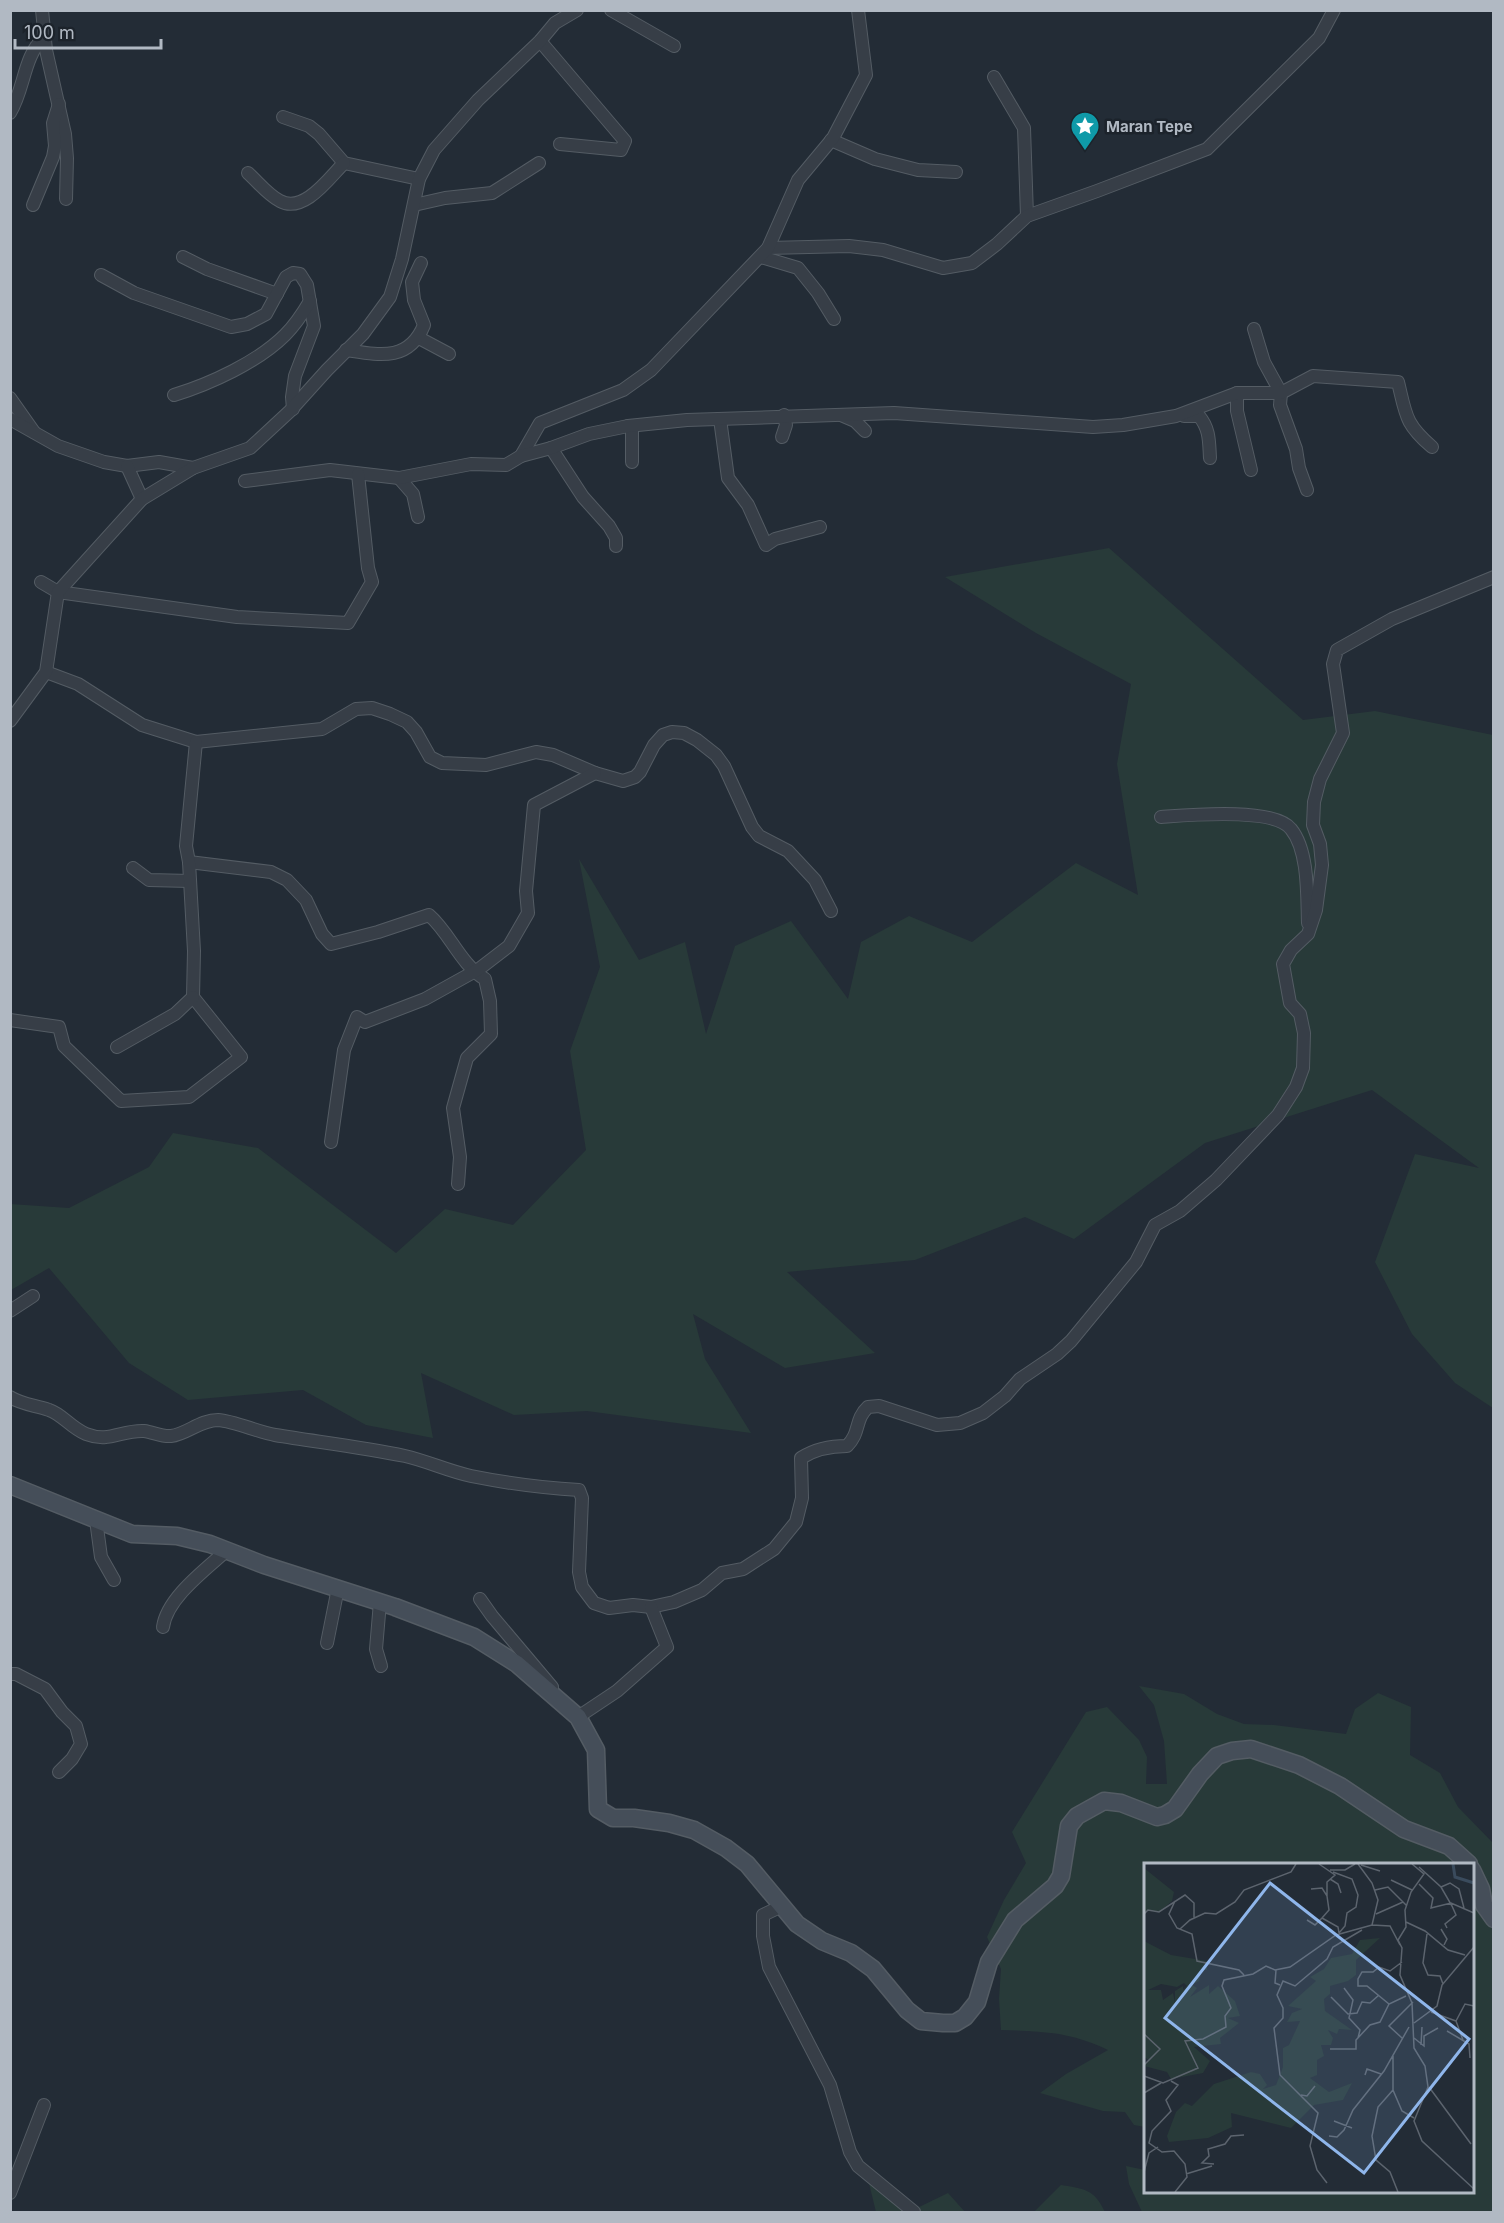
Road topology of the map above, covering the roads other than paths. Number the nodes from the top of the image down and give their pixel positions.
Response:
1 (42, 10) edge
2 (577, 10) edge
3 (611, 10) edge
4 (858, 10) edge
5 (1334, 10) edge
6 (555, 17) edge
7 (44, 37) junction
8 (540, 40) junction
9 (674, 46) dead end
10 (994, 77) dead end
11 (59, 103) junction
12 (10, 113) edge
13 (283, 117) dead end
14 (831, 140) junction
15 (560, 144) dead end
16 (344, 163) junction
17 (539, 163) dead end
18 (956, 172) dead end
19 (248, 173) dead end
20 (419, 179) junction
21 (66, 200) dead end
22 (33, 205) dead end
23 (414, 205) junction
24 (1027, 216) junction
25 (764, 253) junction
26 (183, 257) dead end
27 (421, 263) dead end
28 (101, 275) dead end
29 (277, 294) junction
30 (310, 301) junction
31 (834, 319) dead end
32 (1254, 329) dead end
33 (419, 338) junction
34 (346, 350) junction
35 (449, 354) dead end
36 (1237, 393) junction
37 (1281, 393) junction
38 (174, 395) dead end
39 (10, 398) edge
40 (293, 409) junction
41 (840, 414) junction
42 (784, 415) junction
43 (1176, 416) junction
44 (10, 419) edge
45 (720, 419) junction
46 (628, 426) junction
47 (865, 431) dead end
48 (35, 433) junction
49 (782, 437) dead end
50 (1432, 447) dead end
51 (551, 448) junction
52 (520, 456) junction
53 (1210, 458) dead end
54 (632, 462) dead end
55 (127, 466) junction
56 (193, 468) junction
57 (1251, 470) dead end
58 (358, 474) junction
59 (399, 478) junction
60 (245, 481) dead end
61 (1307, 490) dead end
62 (142, 499) junction
63 (418, 517) dead end
64 (820, 527) dead end
65 (616, 546) dead end
66 (1494, 577) edge
67 (41, 582) dead end
68 (58, 592) junction
69 (45, 672) junction
70 (10, 721) edge
71 (196, 742) junction
72 (595, 773) junction
73 (1161, 817) dead end
74 (189, 862) junction
75 (133, 868) dead end
76 (190, 882) junction
77 (831, 911) dead end
78 (1308, 934) junction
79 (472, 972) junction
80 (193, 997) junction
81 (10, 1020) edge
82 (117, 1047) dead end
83 (331, 1142) dead end
84 (458, 1184) dead end
85 (33, 1296) dead end
86 (10, 1311) edge
87 (10, 1397) edge
88 (10, 1485) edge
89 (96, 1520) junction
90 (226, 1551) junction
91 (114, 1580) dead end
92 (338, 1588) junction
93 (480, 1599) dead end
94 (380, 1602) junction
95 (651, 1607) junction
96 (163, 1627) dead end
97 (327, 1643) dead end
98 (381, 1666) dead end
99 (10, 1674) edge
100 (578, 1717) junction
101 (59, 1772) dead end
102 (1467, 1863) edge
103 (1474, 1872) edge
104 (782, 1906) junction
105 (1494, 1919) edge
106 (44, 2105) dead end
107 (10, 2193) edge
108 (914, 2212) edge

1 - 7 street
2 - 6 street
3 - 9 street
4 - 14 street
5 - 24 street
6 - 8 street
7 - 11 street
7 - 12 street
8 - 15 street
8 - 20 street
10 - 24 street
11 - 21 street
11 - 22 street
13 - 16 street
14 - 18 street
14 - 25 street
16 - 19 street
16 - 20 street
17 - 23 street
20 - 23 street
23 - 34 street
24 - 25 street
25 - 31 street
25 - 52 street
26 - 29 street
27 - 33 street
28 - 29 street
29 - 30 street
30 - 38 street
30 - 40 street
32 - 37 street
33 - 34 street
33 - 35 street
34 - 40 street
36 - 37 street
36 - 43 street
36 - 57 street
37 - 50 street
37 - 61 street
39 - 48 street
40 - 56 street
41 - 42 street
41 - 43 street
41 - 47 street
42 - 45 street
42 - 49 street
43 - 53 street
44 - 48 street
45 - 46 street
45 - 64 street
46 - 51 street
46 - 54 street
48 - 55 street
51 - 52 street
51 - 65 street
52 - 59 street
55 - 56 street
55 - 62 street
56 - 62 street
58 - 59 street
58 - 60 street
58 - 68 street
59 - 63 street
62 - 68 street
66 - 78 street
67 - 68 street
68 - 69 street
69 - 70 street
69 - 71 street
71 - 72 street
71 - 74 street
72 - 77 street
72 - 79 street
73 - 78 street
74 - 76 street
74 - 79 street
75 - 76 street
76 - 80 street
78 - 95 street
79 - 83 street
79 - 84 street
80 - 81 street
80 - 82 street
85 - 86 street
87 - 95 street
88 - 89 street
89 - 90 street
89 - 91 street
90 - 92 street
90 - 96 street
92 - 94 street
92 - 97 street
93 - 100 street
94 - 98 street
94 - 100 street
95 - 100 street
99 - 101 street
100 - 104 street
102 - 104 street
103 - 105 street
104 - 108 street
106 - 107 street

